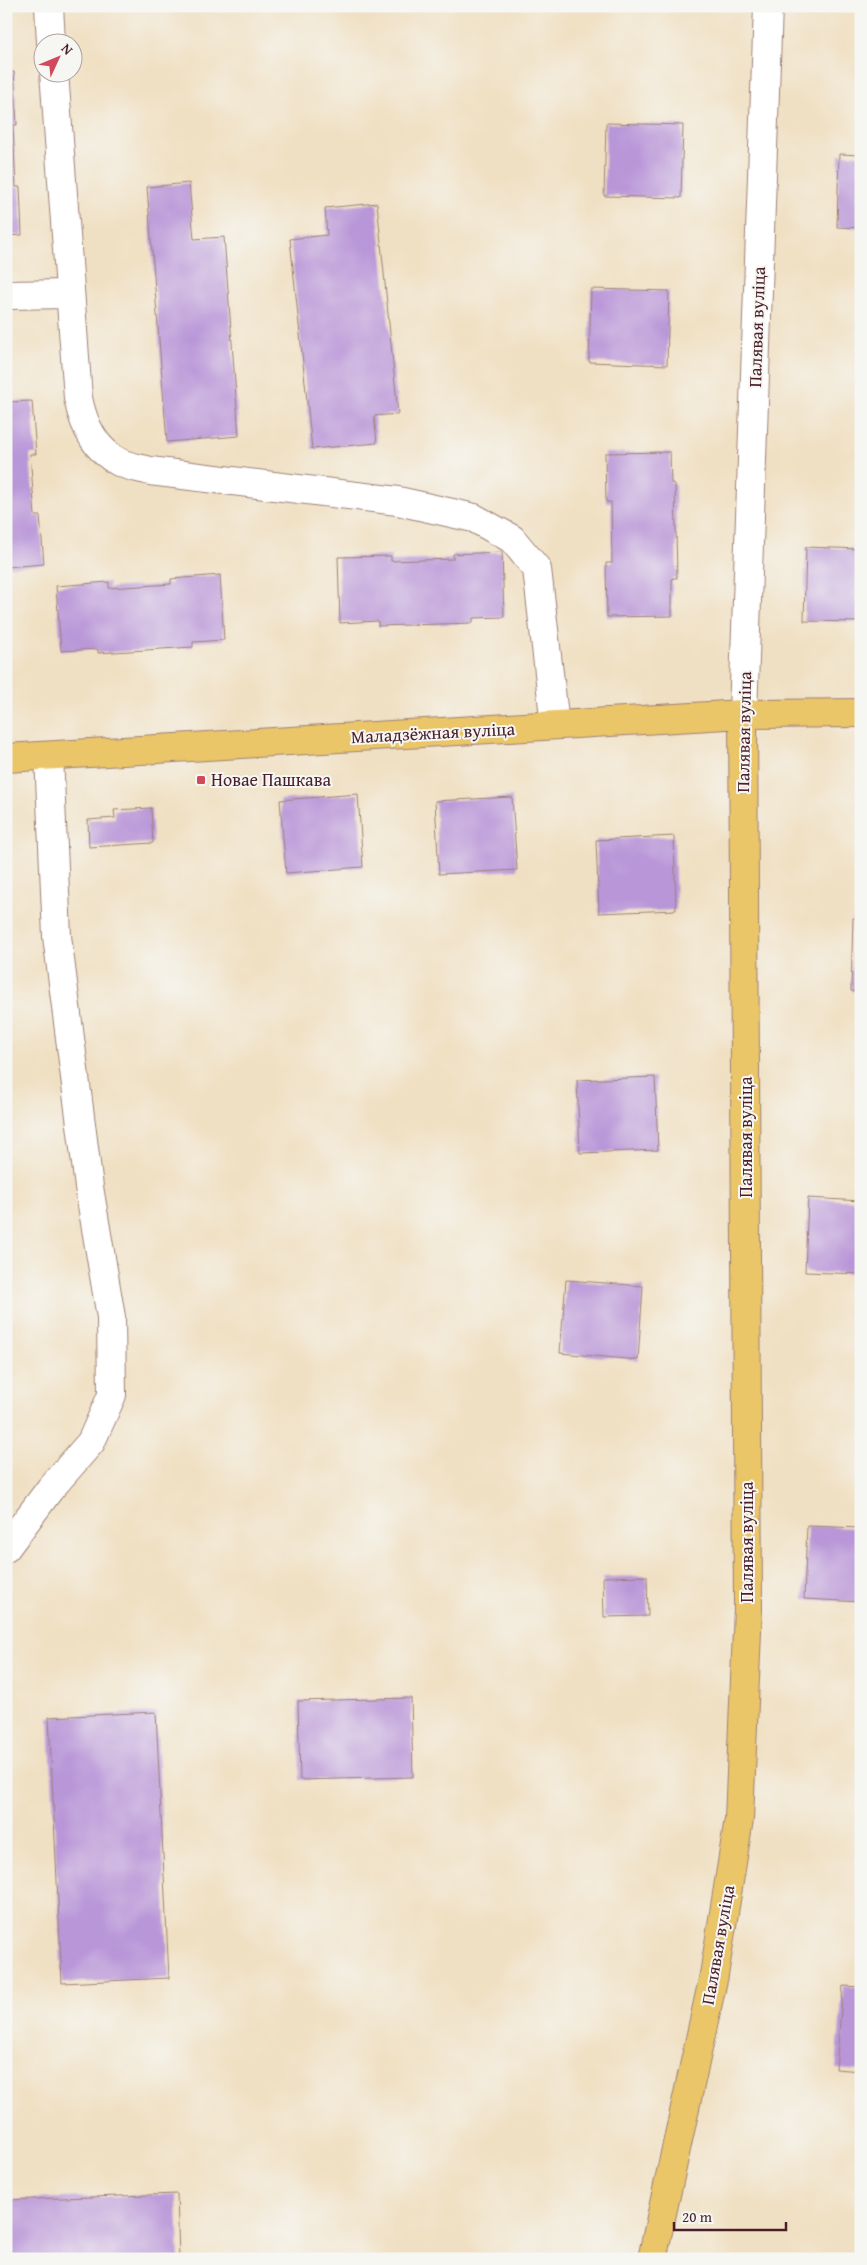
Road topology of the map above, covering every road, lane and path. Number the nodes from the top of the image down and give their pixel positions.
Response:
1 (49, 6) edge
2 (768, 6) edge
3 (51, 32) edge
4 (55, 82) edge
5 (70, 294) junction
6 (6, 295) edge
7 (861, 713) edge
8 (743, 714) junction
9 (556, 725) junction
10 (49, 756) junction
11 (6, 758) edge
12 (6, 1548) edge
13 (652, 2259) edge

1 - 3 street
2 - 8 street, Палявая вуліца
4 - 5 street
5 - 6 street
5 - 9 street
7 - 8 main road, Маладзёжная вуліца
8 - 9 main road, Маладзёжная вуліца
8 - 13 main road, Палявая вуліца
9 - 10 main road, Маладзёжная вуліца
10 - 11 main road, Маладзёжная вуліца
10 - 12 street

